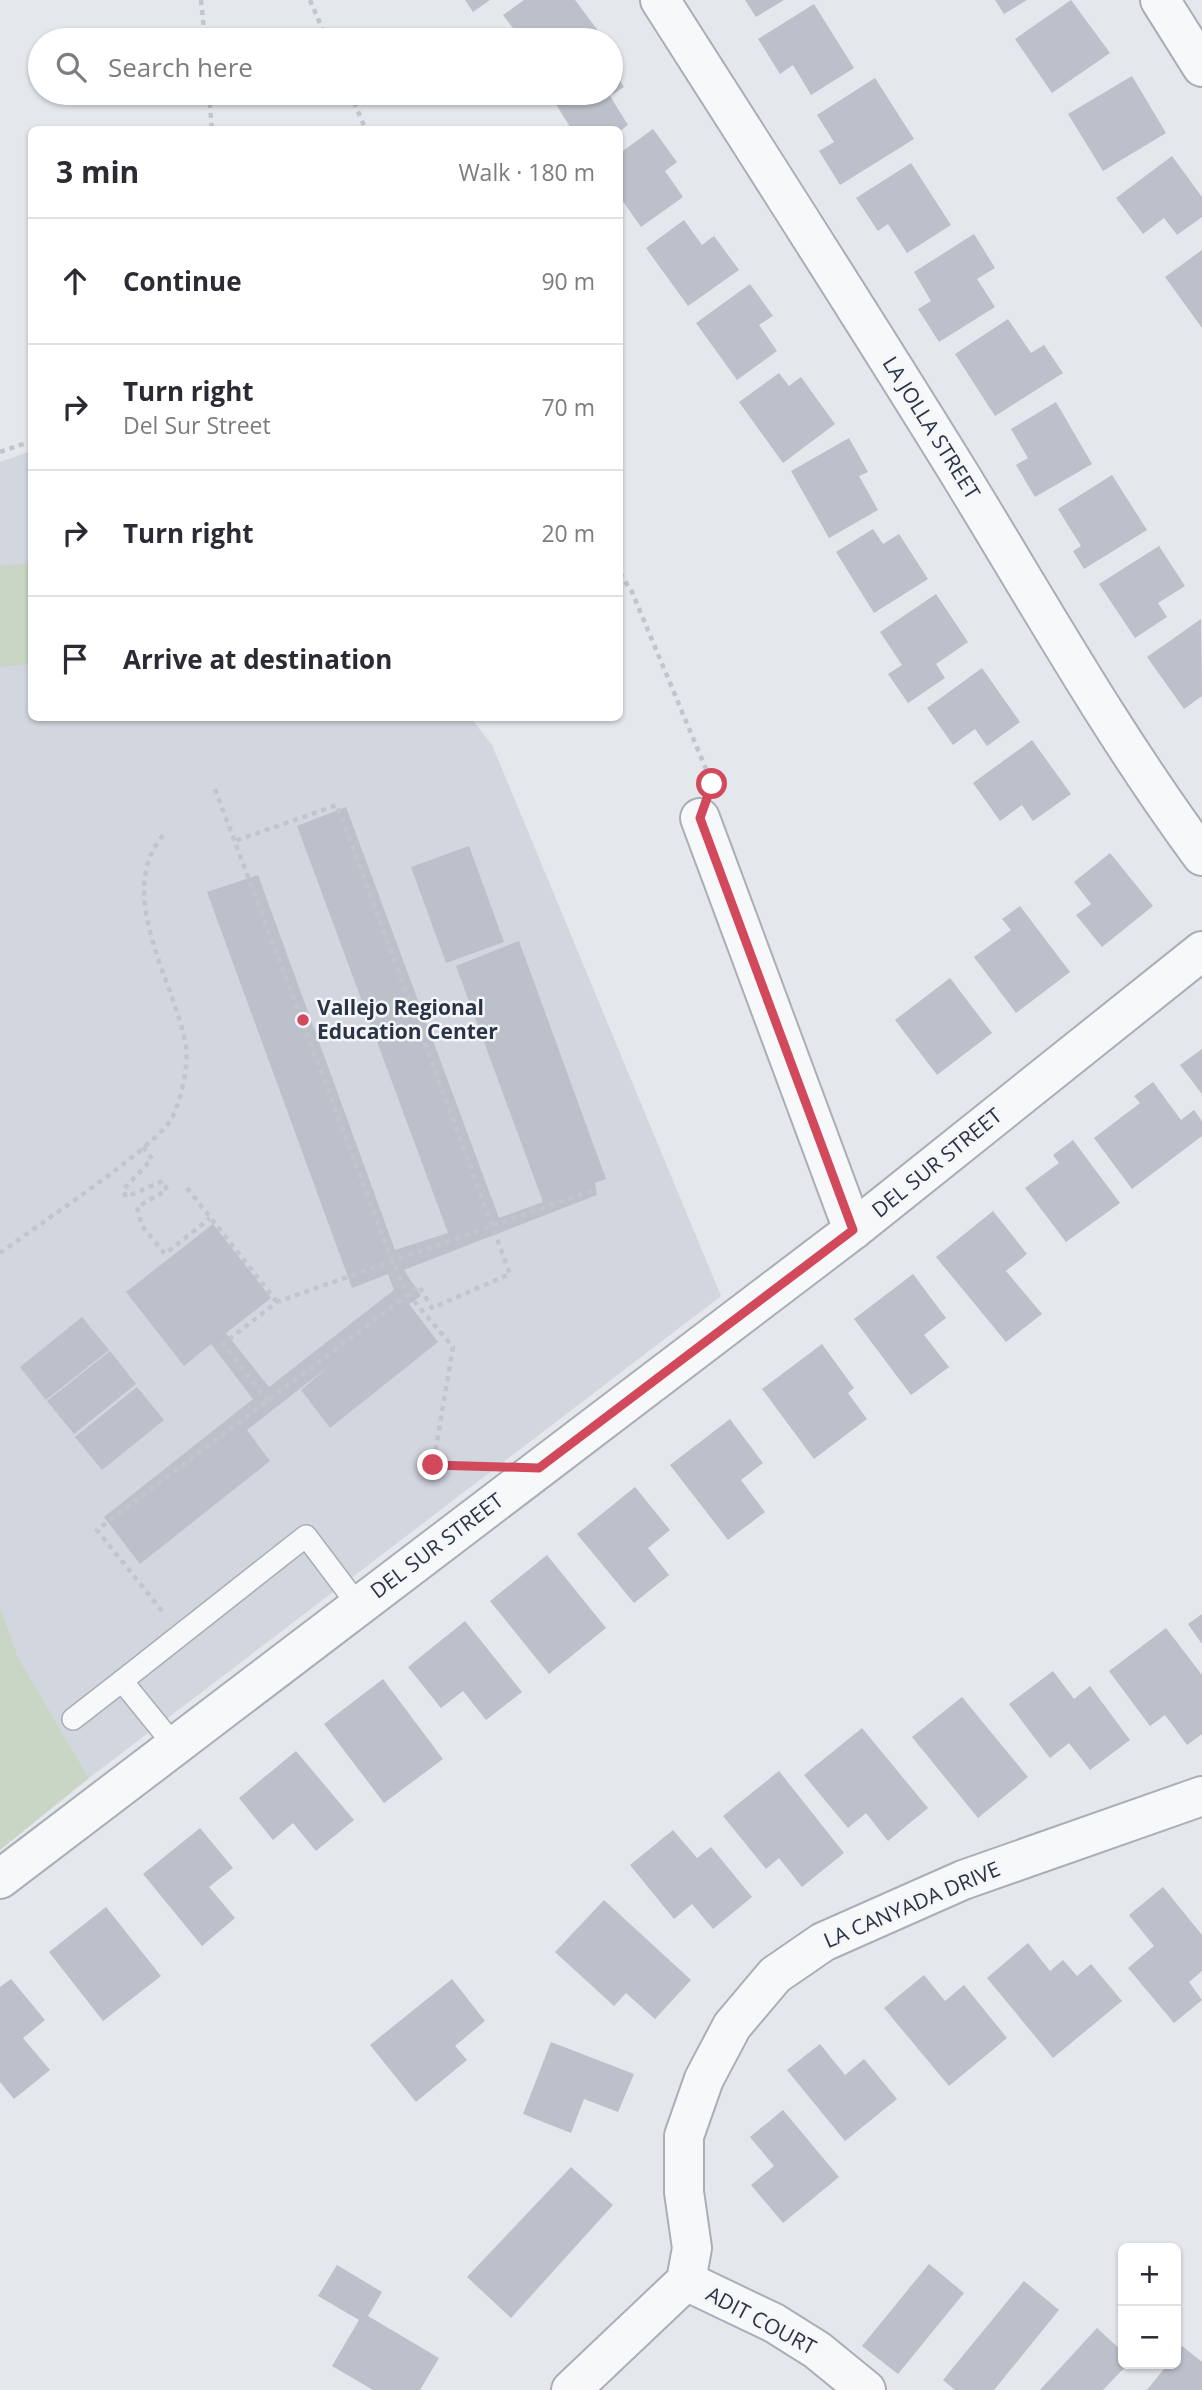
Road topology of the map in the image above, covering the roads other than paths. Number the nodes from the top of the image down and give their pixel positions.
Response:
1 (660, 0) edge
2 (1160, 0) edge
3 (1202, 67) edge
4 (700, 818) road end
5 (1202, 856) edge
6 (1202, 951) edge
7 (853, 1230) junction
8 (358, 1605) junction
9 (121, 1681) junction
10 (73, 1719) dead end
11 (174, 1745) junction
12 (1202, 1796) edge
13 (0, 1880) edge
14 (686, 2281) junction
15 (571, 2390) edge
16 (866, 2390) edge

1 - 5 street, LA JOLLA STREET
2 - 3 street
4 - 7 street
6 - 7 street, DEL SUR STREET
7 - 8 street, DEL SUR STREET
8 - 9 lane
8 - 11 street, DEL SUR STREET
9 - 10 lane
9 - 11 lane
11 - 13 street, DEL SUR STREET
12 - 14 street, LA CANYADA DRIVE
14 - 15 street
14 - 16 street, ADIT COURT

